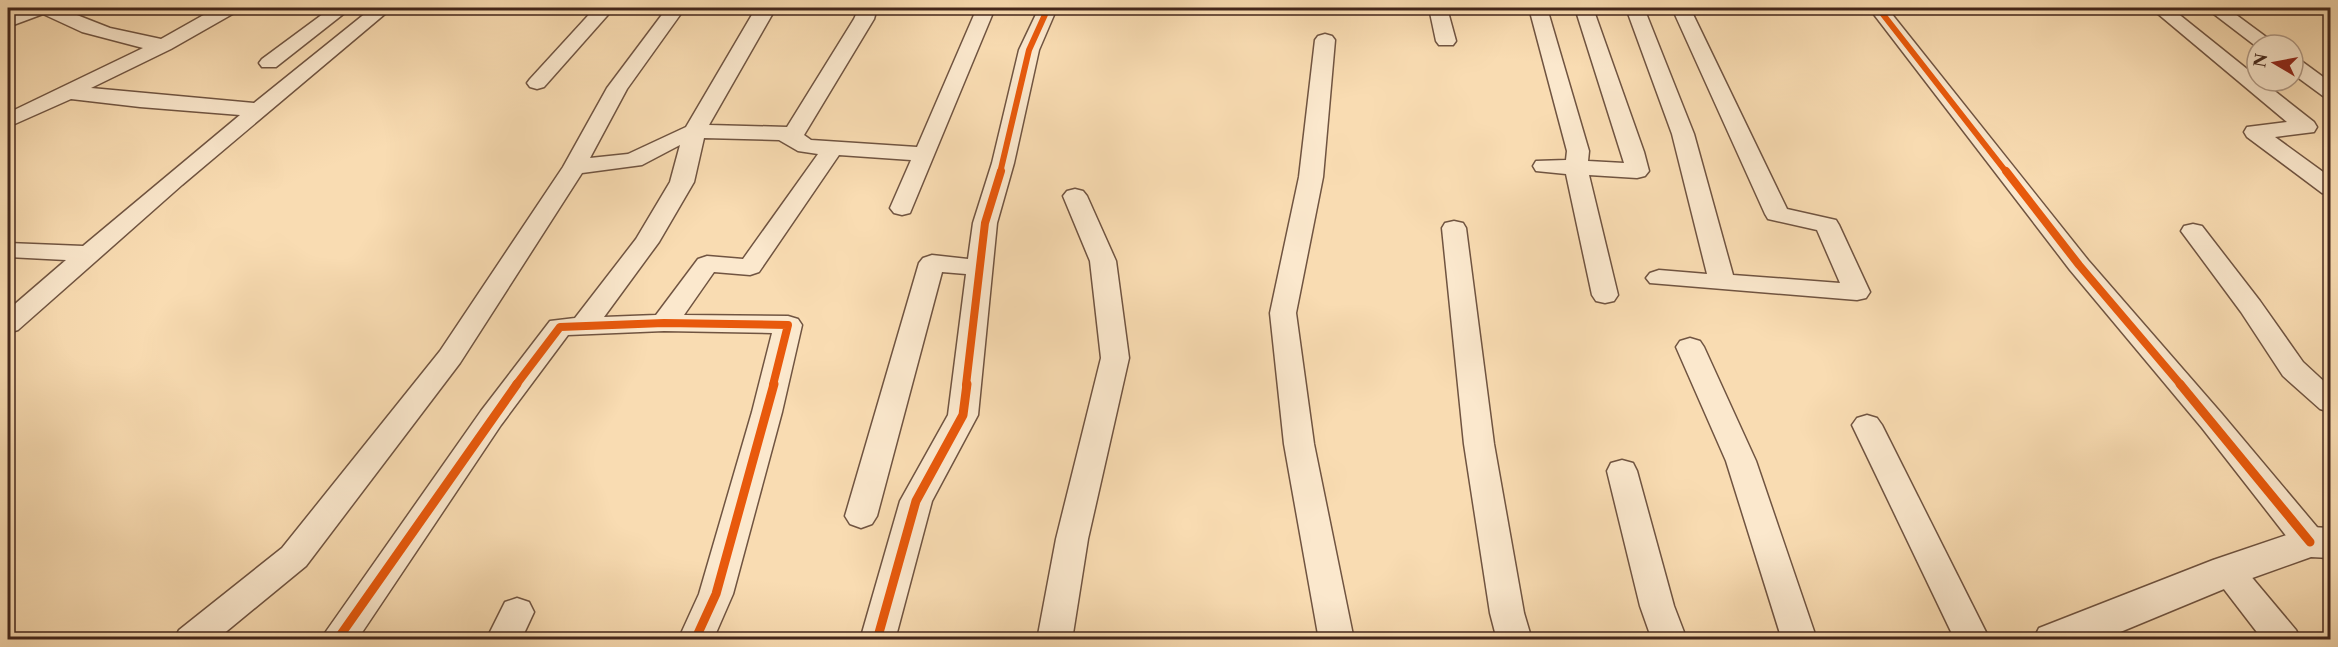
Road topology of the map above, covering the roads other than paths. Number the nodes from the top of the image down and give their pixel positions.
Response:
1 (40, 8) edge
2 (46, 8) edge
3 (229, 8) edge
4 (342, 8) edge
5 (383, 8) edge
6 (605, 8) edge
7 (676, 8) edge
8 (868, 8) edge
9 (986, 8) edge
10 (1048, 8) edge
11 (1438, 8) edge
12 (1538, 8) edge
13 (1584, 8) edge
14 (1635, 8) edge
15 (1681, 8) edge
16 (1878, 8) edge
17 (2160, 8) edge
18 (2215, 8) edge
19 (763, 13) dead end
20 (8, 21) edge
21 (2250, 33) edge
22 (1325, 40) dead end
23 (1446, 41) dead end
24 (164, 45) junction
25 (269, 63) dead end
26 (2305, 73) edge
27 (537, 83) dead end
28 (69, 92) junction
29 (2331, 92) edge
30 (258, 110) junction
31 (8, 121) edge
32 (693, 131) junction
33 (792, 137) junction
34 (834, 147) junction
35 (924, 154) junction
36 (1544, 166) dead end
37 (574, 167) junction
38 (1576, 168) junction
39 (2331, 188) edge
40 (1075, 196) dead end
41 (902, 208) dead end
42 (1455, 228) dead end
43 (2193, 231) dead end
44 (8, 250) edge
45 (88, 254) junction
46 (980, 268) junction
47 (1659, 278) dead end
48 (1722, 282) junction
49 (1605, 295) dead end
50 (664, 323) junction
51 (8, 324) edge
52 (583, 326) junction
53 (1690, 348) dead end
54 (2331, 402) edge
55 (1867, 425) dead end
56 (1622, 471) dead end
57 (861, 516) dead end
58 (2320, 542) edge
59 (2227, 571) junction
60 (191, 639) edge
61 (337, 639) edge
62 (695, 639) edge
63 (877, 639) edge
64 (1054, 639) edge
65 (1337, 639) edge
66 (1515, 639) edge
67 (1670, 639) edge
68 (1800, 639) edge
69 (1973, 639) edge
70 (2054, 639) edge
71 (2284, 639) edge

1 - 20 street
2 - 24 street
3 - 24 street
4 - 25 street
5 - 30 street
6 - 27 street
7 - 37 street
8 - 33 street
9 - 35 street
10 - 46 street
11 - 23 street
12 - 38 street
13 - 38 street
14 - 48 street
15 - 48 street
16 - 58 street
17 - 39 street
18 - 21 street
19 - 32 street
22 - 65 street
24 - 28 street
26 - 29 street
28 - 30 street
28 - 31 street
30 - 45 street
32 - 33 street
32 - 37 street
32 - 52 street
33 - 34 street
34 - 35 street
34 - 50 street
35 - 41 street
36 - 38 street
37 - 60 street
38 - 49 street
40 - 64 street
42 - 66 street
43 - 54 street
44 - 45 street
45 - 51 street
46 - 57 street
46 - 63 street
47 - 48 street
50 - 52 street
50 - 62 street
52 - 61 street
53 - 68 street
55 - 69 street
56 - 67 street
58 - 59 street
59 - 70 street
59 - 71 street

